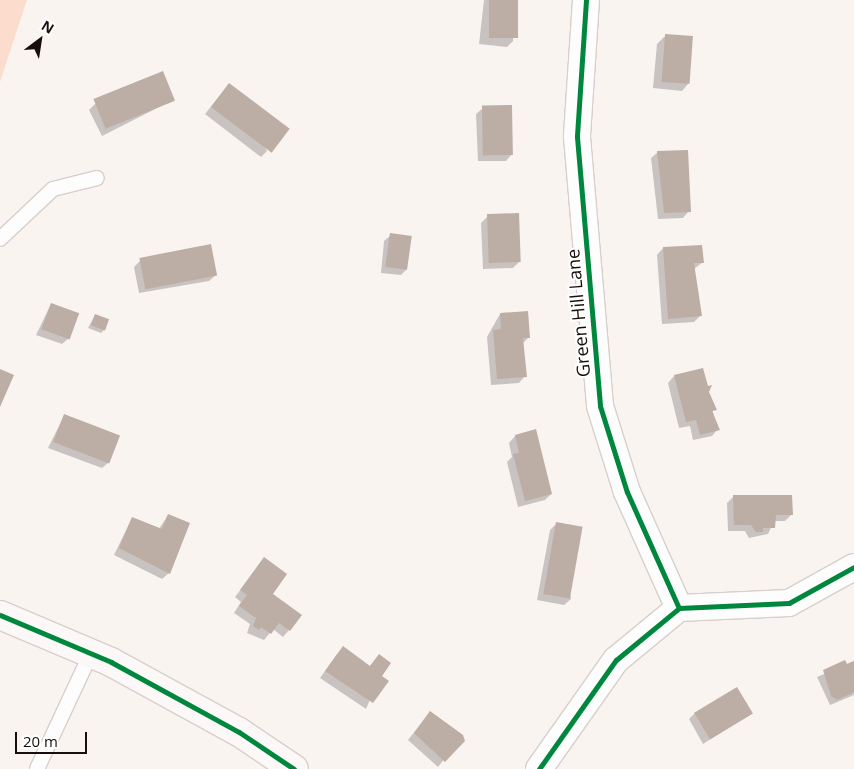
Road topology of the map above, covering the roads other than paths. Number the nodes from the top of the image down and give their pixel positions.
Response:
1 (586, 0) edge
2 (97, 178) dead end
3 (0, 238) edge
4 (854, 567) edge
5 (679, 608) junction
6 (0, 615) edge
7 (91, 653) junction
8 (37, 769) edge
9 (294, 769) edge
10 (539, 769) edge

1 - 5 street, Green Hill Lane
2 - 3 lane
4 - 5 street
5 - 10 street
6 - 7 street
7 - 8 lane
7 - 9 street

